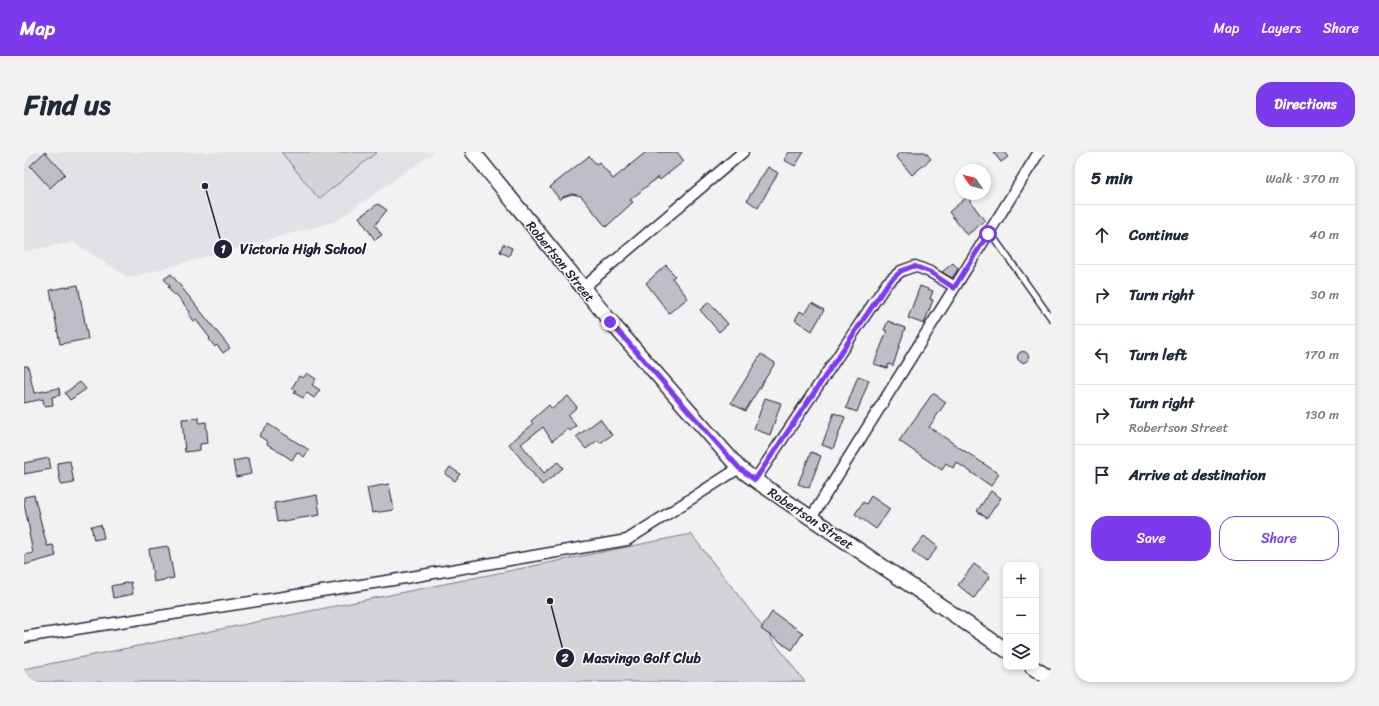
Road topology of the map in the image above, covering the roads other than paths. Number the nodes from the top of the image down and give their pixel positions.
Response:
1 (473, 152) edge
2 (743, 152) edge
3 (1039, 152) edge
4 (988, 234) junction
5 (583, 288) junction
6 (954, 288) junction
7 (1051, 318) edge
8 (739, 468) junction
9 (755, 480) junction
10 (811, 518) junction
11 (24, 637) edge
12 (1003, 648) edge
13 (1037, 670) edge
14 (1051, 679) edge

1 - 5 street, Robertson Street
2 - 5 street
3 - 4 street
4 - 6 street
4 - 7 lane
5 - 8 street, Robertson Street
6 - 9 street
6 - 10 street
8 - 9 street, Robertson Street
8 - 11 street
9 - 10 street, Robertson Street
10 - 12 street, Robertson Street
13 - 14 street

